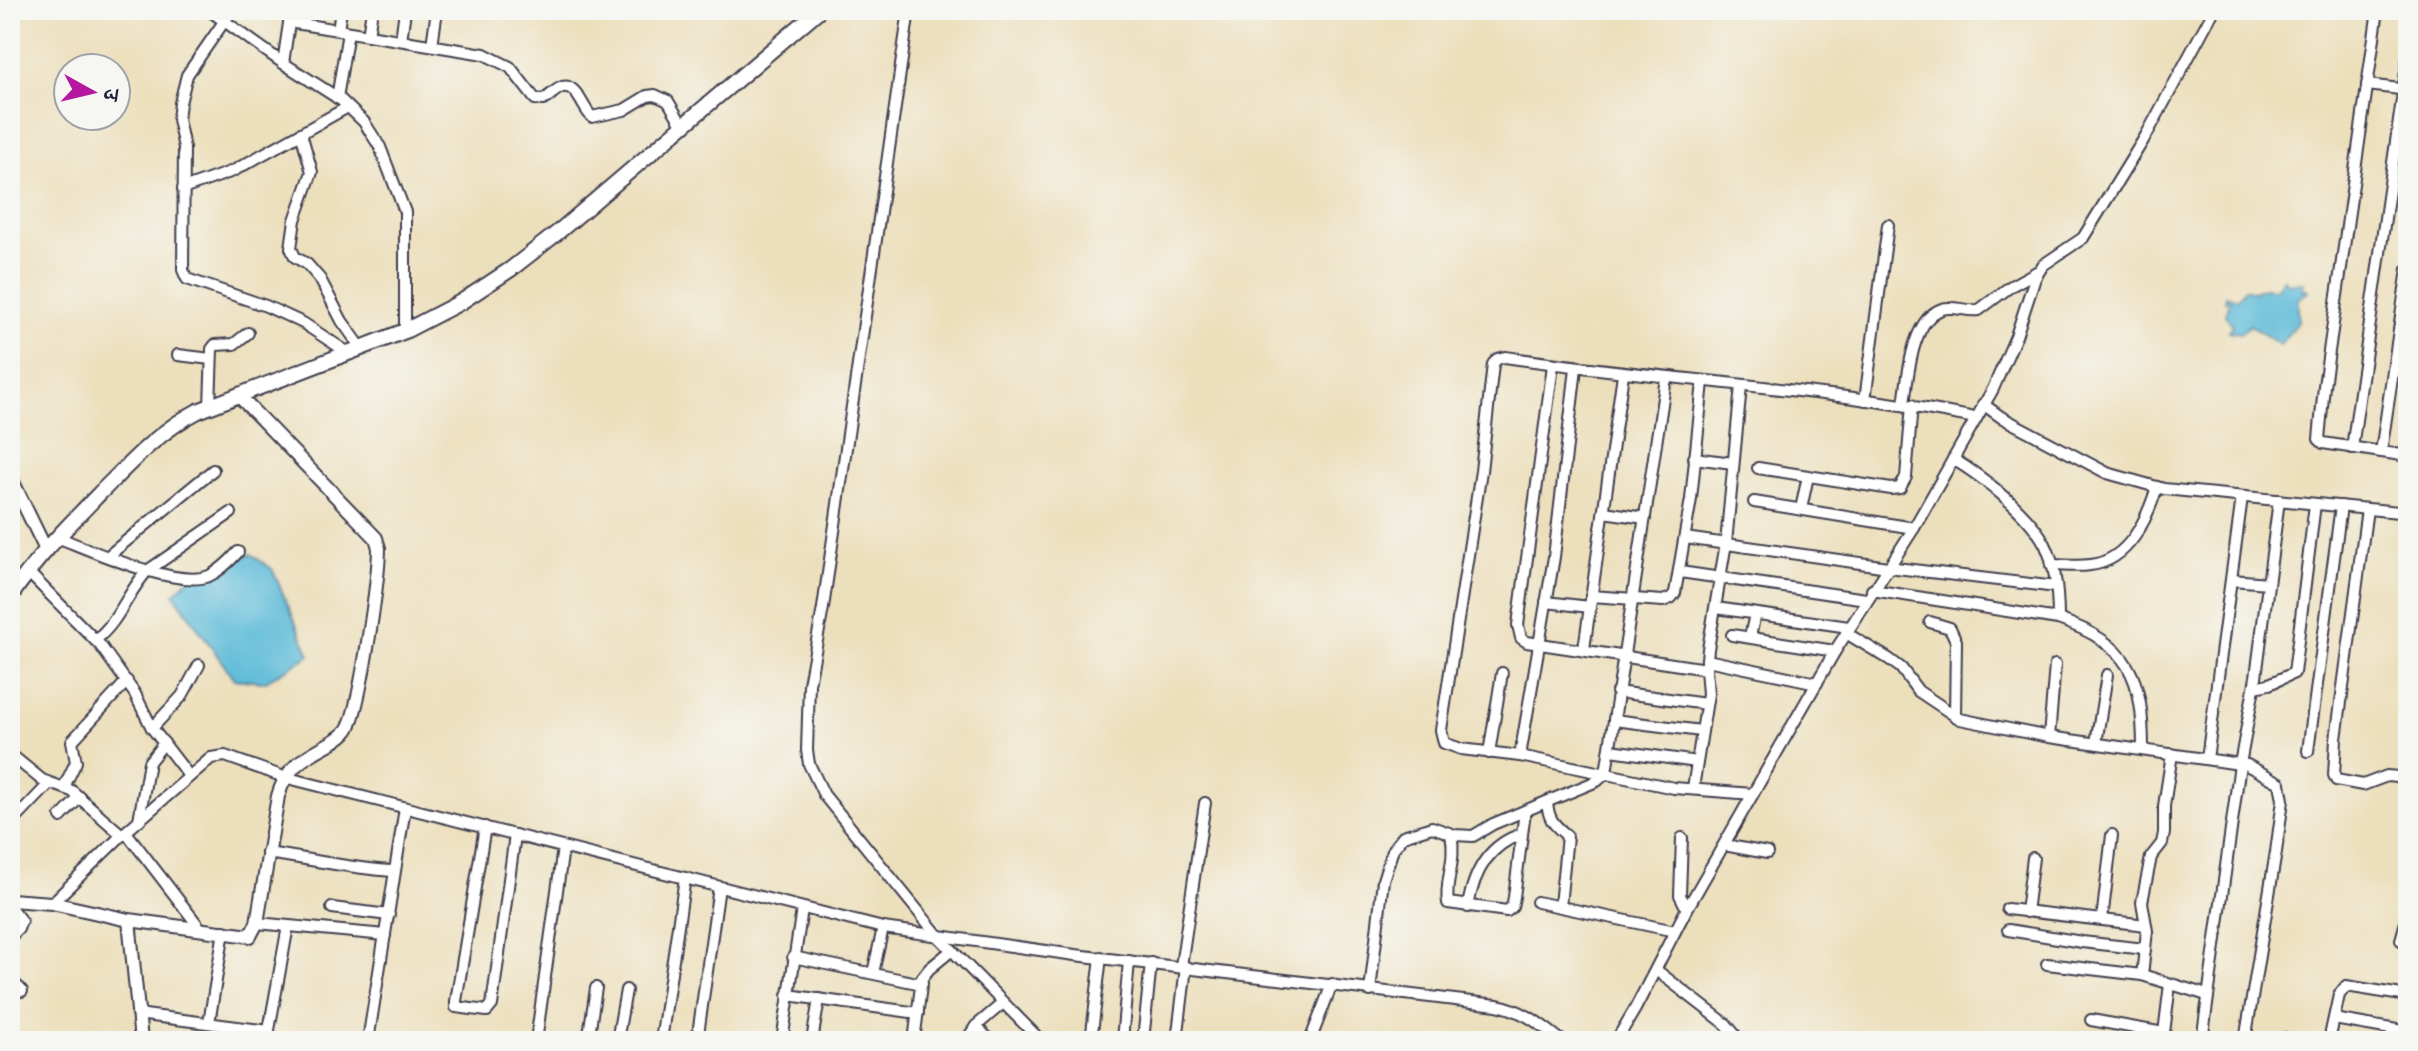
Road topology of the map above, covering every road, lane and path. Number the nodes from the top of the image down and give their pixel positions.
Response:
1 (209, 10) edge
2 (232, 10) edge
3 (291, 10) edge
4 (341, 10) edge
5 (372, 10) edge
6 (405, 10) edge
7 (437, 10) edge
8 (819, 10) edge
9 (909, 10) edge
10 (2214, 10) edge
11 (2378, 10) edge
12 (289, 22) junction
13 (225, 23) junction
14 (343, 31) junction
15 (368, 35) junction
16 (401, 40) junction
17 (432, 45) junction
18 (2408, 58) edge
19 (283, 63) junction
20 (2367, 85) junction
21 (2406, 90) edge
22 (337, 98) junction
23 (348, 107) junction
24 (683, 126) junction
25 (301, 133) junction
26 (183, 189) junction
27 (1888, 225) dead end
28 (2408, 269) edge
29 (2040, 270) junction
30 (405, 331) junction
31 (248, 333) dead end
32 (356, 351) junction
33 (178, 355) dead end
34 (211, 359) junction
35 (1553, 365) junction
36 (1576, 368) junction
37 (1623, 374) junction
38 (1666, 378) junction
39 (1703, 382) junction
40 (1741, 386) junction
41 (239, 396) junction
42 (1865, 400) junction
43 (1983, 404) junction
44 (1908, 405) junction
45 (210, 407) junction
46 (1975, 418) junction
47 (2352, 448) junction
48 (2381, 452) junction
49 (2408, 456) edge
50 (1694, 458) junction
51 (1953, 459) junction
52 (1733, 463) junction
53 (1758, 468) dead end
54 (213, 470) dead end
55 (10, 476) edge
56 (1808, 476) junction
57 (2157, 487) junction
58 (2242, 497) junction
59 (2279, 500) junction
60 (1754, 502) dead end
61 (2315, 504) junction
62 (2341, 506) junction
63 (2408, 507) edge
64 (1801, 509) junction
65 (2367, 509) junction
66 (1604, 512) junction
67 (231, 513) dead end
68 (1645, 518) junction
69 (1914, 528) junction
70 (1685, 538) junction
71 (51, 543) junction
72 (1726, 543) junction
73 (238, 552) dead end
74 (108, 556) junction
75 (2051, 565) junction
76 (1888, 567) junction
77 (27, 571) junction
78 (147, 571) junction
79 (1680, 572) junction
80 (1721, 577) junction
81 (2232, 580) junction
82 (2268, 583) junction
83 (2056, 587) junction
84 (1869, 595) junction
85 (10, 597) edge
86 (1633, 600) junction
87 (1546, 602) junction
88 (1591, 602) junction
89 (1716, 608) junction
90 (1755, 614) junction
91 (2058, 619) junction
92 (1930, 622) dead end
93 (1847, 630) junction
94 (1732, 635) dead end
95 (1750, 637) junction
96 (95, 640) junction
97 (1539, 643) junction
98 (1584, 649) junction
99 (1835, 651) junction
100 (1625, 655) junction
101 (1706, 664) junction
102 (199, 665) dead end
103 (2055, 665) dead end
104 (1502, 673) dead end
105 (2107, 675) dead end
106 (127, 681) junction
107 (1817, 683) junction
108 (2255, 687) junction
109 (1617, 692) junction
110 (1706, 704) junction
111 (1955, 716) junction
112 (1614, 720) junction
113 (152, 728) junction
114 (1701, 731) junction
115 (2049, 737) junction
116 (164, 743) junction
117 (2096, 743) junction
118 (1611, 750) junction
119 (2143, 750) junction
120 (2308, 751) dead end
121 (1489, 753) junction
122 (10, 754) edge
123 (2172, 754) junction
124 (1520, 756) junction
125 (2207, 759) junction
126 (1697, 762) junction
127 (2240, 764) junction
128 (1606, 773) junction
129 (189, 776) junction
130 (284, 777) junction
131 (2408, 778) edge
132 (49, 784) junction
133 (64, 787) junction
134 (1693, 788) junction
135 (1753, 794) junction
136 (80, 797) junction
137 (1205, 803) dead end
138 (1547, 803) junction
139 (405, 808) junction
140 (1525, 811) junction
141 (61, 817) dead end
142 (139, 820) junction
143 (10, 825) edge
144 (485, 827) junction
145 (124, 833) junction
146 (1451, 834) junction
147 (1522, 834) junction
148 (515, 835) junction
149 (2112, 835) dead end
150 (1682, 838) dead end
151 (1724, 845) junction
152 (563, 848) junction
153 (267, 853) junction
154 (1767, 853) dead end
155 (2033, 858) dead end
156 (394, 871) junction
157 (685, 878) junction
158 (719, 887) junction
159 (10, 900) edge
160 (1537, 902) dead end
161 (52, 903) junction
162 (1560, 905) junction
163 (10, 907) edge
164 (1468, 907) junction
165 (332, 908) dead end
166 (802, 909) junction
167 (1687, 909) junction
168 (2007, 909) dead end
169 (2026, 912) junction
170 (389, 915) junction
171 (2408, 915) edge
172 (129, 920) junction
173 (2102, 920) junction
174 (257, 923) junction
175 (2146, 925) junction
176 (288, 926) junction
177 (200, 928) junction
178 (883, 928) junction
179 (2008, 930) dead end
180 (224, 931) junction
181 (1675, 931) junction
182 (385, 935) junction
183 (10, 937) edge
184 (939, 937) junction
185 (2408, 941) edge
186 (2145, 949) junction
187 (952, 950) junction
188 (793, 957) junction
189 (1101, 957) junction
190 (1129, 961) junction
191 (1151, 963) junction
192 (2047, 964) dead end
193 (1183, 966) junction
194 (1656, 970) junction
195 (873, 973) junction
196 (2142, 975) junction
197 (10, 979) edge
198 (922, 984) junction
199 (1332, 984) junction
200 (2170, 984) junction
201 (596, 988) dead end
202 (626, 990) dead end
203 (22, 991) dead end
204 (1370, 991) junction
205 (788, 995) junction
206 (2207, 995) junction
207 (2408, 996) edge
208 (819, 999) junction
209 (1003, 1003) junction
210 (918, 1013) junction
211 (137, 1014) junction
212 (2334, 1019) junction
213 (2091, 1020) dead end
214 (209, 1023) junction
215 (976, 1026) junction
216 (2404, 1035) edge
217 (268, 1036) edge
218 (2164, 1037) edge
219 (368, 1040) edge
220 (141, 1041) edge
221 (377, 1041) edge
222 (536, 1041) edge
223 (588, 1041) edge
224 (617, 1041) edge
225 (661, 1041) edge
226 (697, 1041) edge
227 (782, 1041) edge
228 (812, 1041) edge
229 (914, 1041) edge
230 (966, 1041) edge
231 (990, 1041) edge
232 (1041, 1041) edge
233 (1091, 1041) edge
234 (1122, 1041) edge
235 (1143, 1041) edge
236 (1177, 1041) edge
237 (1310, 1041) edge
238 (1562, 1041) edge
239 (1616, 1041) edge
240 (1740, 1041) edge
241 (2202, 1041) edge
242 (2245, 1041) edge
243 (2329, 1041) edge

1 - 13 street
2 - 13 street
3 - 12 street
4 - 14 street
5 - 15 street
6 - 16 street
7 - 17 street
8 - 24 main road
9 - 184 street
10 - 29 street
11 - 20 street
12 - 14 street
12 - 19 street
13 - 19 street
13 - 26 street
14 - 15 street
14 - 22 street
15 - 16 street
16 - 17 street
17 - 24 street
18 - 21 street
19 - 22 street
20 - 21 street
20 - 47 street
21 - 47 street
22 - 23 street
23 - 25 street
23 - 30 street
24 - 30 main road
25 - 26 street
25 - 32 street
26 - 32 street
27 - 42 street
28 - 48 street
29 - 43 street
29 - 44 street
30 - 32 main road
31 - 34 street
32 - 41 main road
33 - 34 street
34 - 45 street
35 - 36 street
35 - 97 street
35 - 121 street
36 - 37 street
36 - 87 street
37 - 38 street
37 - 66 street
38 - 39 street
38 - 68 street
39 - 40 street
39 - 50 street
40 - 42 street
40 - 52 street
41 - 45 main road
41 - 130 street
42 - 44 street
43 - 46 street
43 - 57 street
44 - 46 street
44 - 56 street
45 - 71 main road
46 - 51 street
47 - 48 street
48 - 49 street
50 - 52 street
50 - 70 street
51 - 69 street
51 - 75 street
52 - 72 street
53 - 56 street
54 - 74 street
55 - 71 street
56 - 64 street
57 - 58 street
57 - 75 street
58 - 59 street
58 - 81 street
59 - 61 street
59 - 82 street
60 - 64 street
61 - 62 street
61 - 108 street
62 - 65 street
62 - 120 street
63 - 65 street
64 - 69 street
65 - 131 street
66 - 68 street
66 - 88 street
67 - 78 street
68 - 86 street
69 - 76 street
70 - 72 street
70 - 79 street
71 - 74 street
71 - 77 main road
72 - 76 street
72 - 80 street
73 - 78 street
74 - 78 street
75 - 83 street
76 - 83 street
76 - 84 street
77 - 85 main road
77 - 96 street
78 - 96 street
79 - 80 street
79 - 86 street
80 - 84 street
80 - 89 street
81 - 82 street
81 - 125 street
82 - 108 street
83 - 91 street
84 - 91 street
84 - 93 street
86 - 88 street
86 - 100 street
87 - 88 street
87 - 97 street
88 - 98 street
89 - 90 street
89 - 101 street
90 - 93 street
90 - 95 street
91 - 119 street
92 - 111 street
93 - 99 street
93 - 111 street
94 - 95 street
95 - 99 street
96 - 106 street
97 - 98 street
97 - 124 street
98 - 100 street
99 - 107 street
100 - 101 street
100 - 109 street
101 - 107 street
101 - 110 street
102 - 113 street
103 - 115 street
104 - 121 street
105 - 117 street
106 - 113 street
106 - 133 street
107 - 135 street
108 - 127 street
109 - 110 street
109 - 112 street
110 - 114 street
111 - 115 street
112 - 114 street
112 - 118 street
113 - 116 street
114 - 126 street
115 - 117 street
116 - 129 street
116 - 142 street
117 - 119 street
118 - 126 street
118 - 128 street
119 - 123 street
121 - 124 street
122 - 132 street
123 - 125 street
123 - 175 street
124 - 128 street
125 - 127 street
126 - 134 street
127 - 206 street
127 - 242 street
128 - 134 street
128 - 138 street
129 - 130 street
129 - 142 street
130 - 139 street
130 - 153 street
132 - 133 street
132 - 143 street
133 - 136 street
134 - 135 street
135 - 151 street
136 - 141 street
136 - 145 street
137 - 193 street
138 - 140 street
138 - 162 street
139 - 144 street
139 - 156 street
140 - 146 street
140 - 147 street
142 - 145 street
144 - 148 street
144 - 148 street
145 - 161 street
145 - 177 street
146 - 164 street
146 - 204 street
147 - 164 street
147 - 164 street
148 - 152 street
149 - 173 street
150 - 167 street
151 - 154 street
151 - 167 street
152 - 157 street
152 - 222 street
153 - 156 street
153 - 174 street
155 - 169 street
156 - 170 street
157 - 158 street
157 - 225 street
158 - 166 street
158 - 226 street
159 - 161 street
160 - 162 street
161 - 172 street
162 - 181 street
163 - 183 street
165 - 170 street
166 - 178 street
166 - 188 street
167 - 181 street
168 - 169 street
169 - 173 street
170 - 182 street
171 - 185 street
172 - 177 street
172 - 211 street
173 - 175 street
174 - 176 street
174 - 180 street
175 - 186 street
176 - 182 street
176 - 217 street
177 - 180 street
178 - 184 street
178 - 195 street
179 - 186 street
180 - 214 street
181 - 194 street
182 - 219 street
184 - 187 street
184 - 189 street
186 - 196 street
187 - 198 street
187 - 209 street
188 - 195 street
188 - 205 street
189 - 190 street
189 - 233 street
190 - 191 street
190 - 234 street
191 - 193 street
191 - 235 street
192 - 196 street
193 - 199 street
193 - 236 street
194 - 239 street
194 - 240 street
195 - 198 street
196 - 200 street
197 - 203 street
198 - 210 street
199 - 204 street
199 - 237 street
200 - 206 street
200 - 218 street
201 - 223 street
202 - 224 street
204 - 238 street
205 - 208 street
205 - 227 street
206 - 241 street
207 - 212 street
208 - 210 street
208 - 228 street
209 - 215 street
209 - 232 street
210 - 229 street
211 - 214 street
211 - 220 street
212 - 216 street
212 - 243 street
213 - 218 street
214 - 217 street
215 - 230 street
215 - 231 street
219 - 221 street

